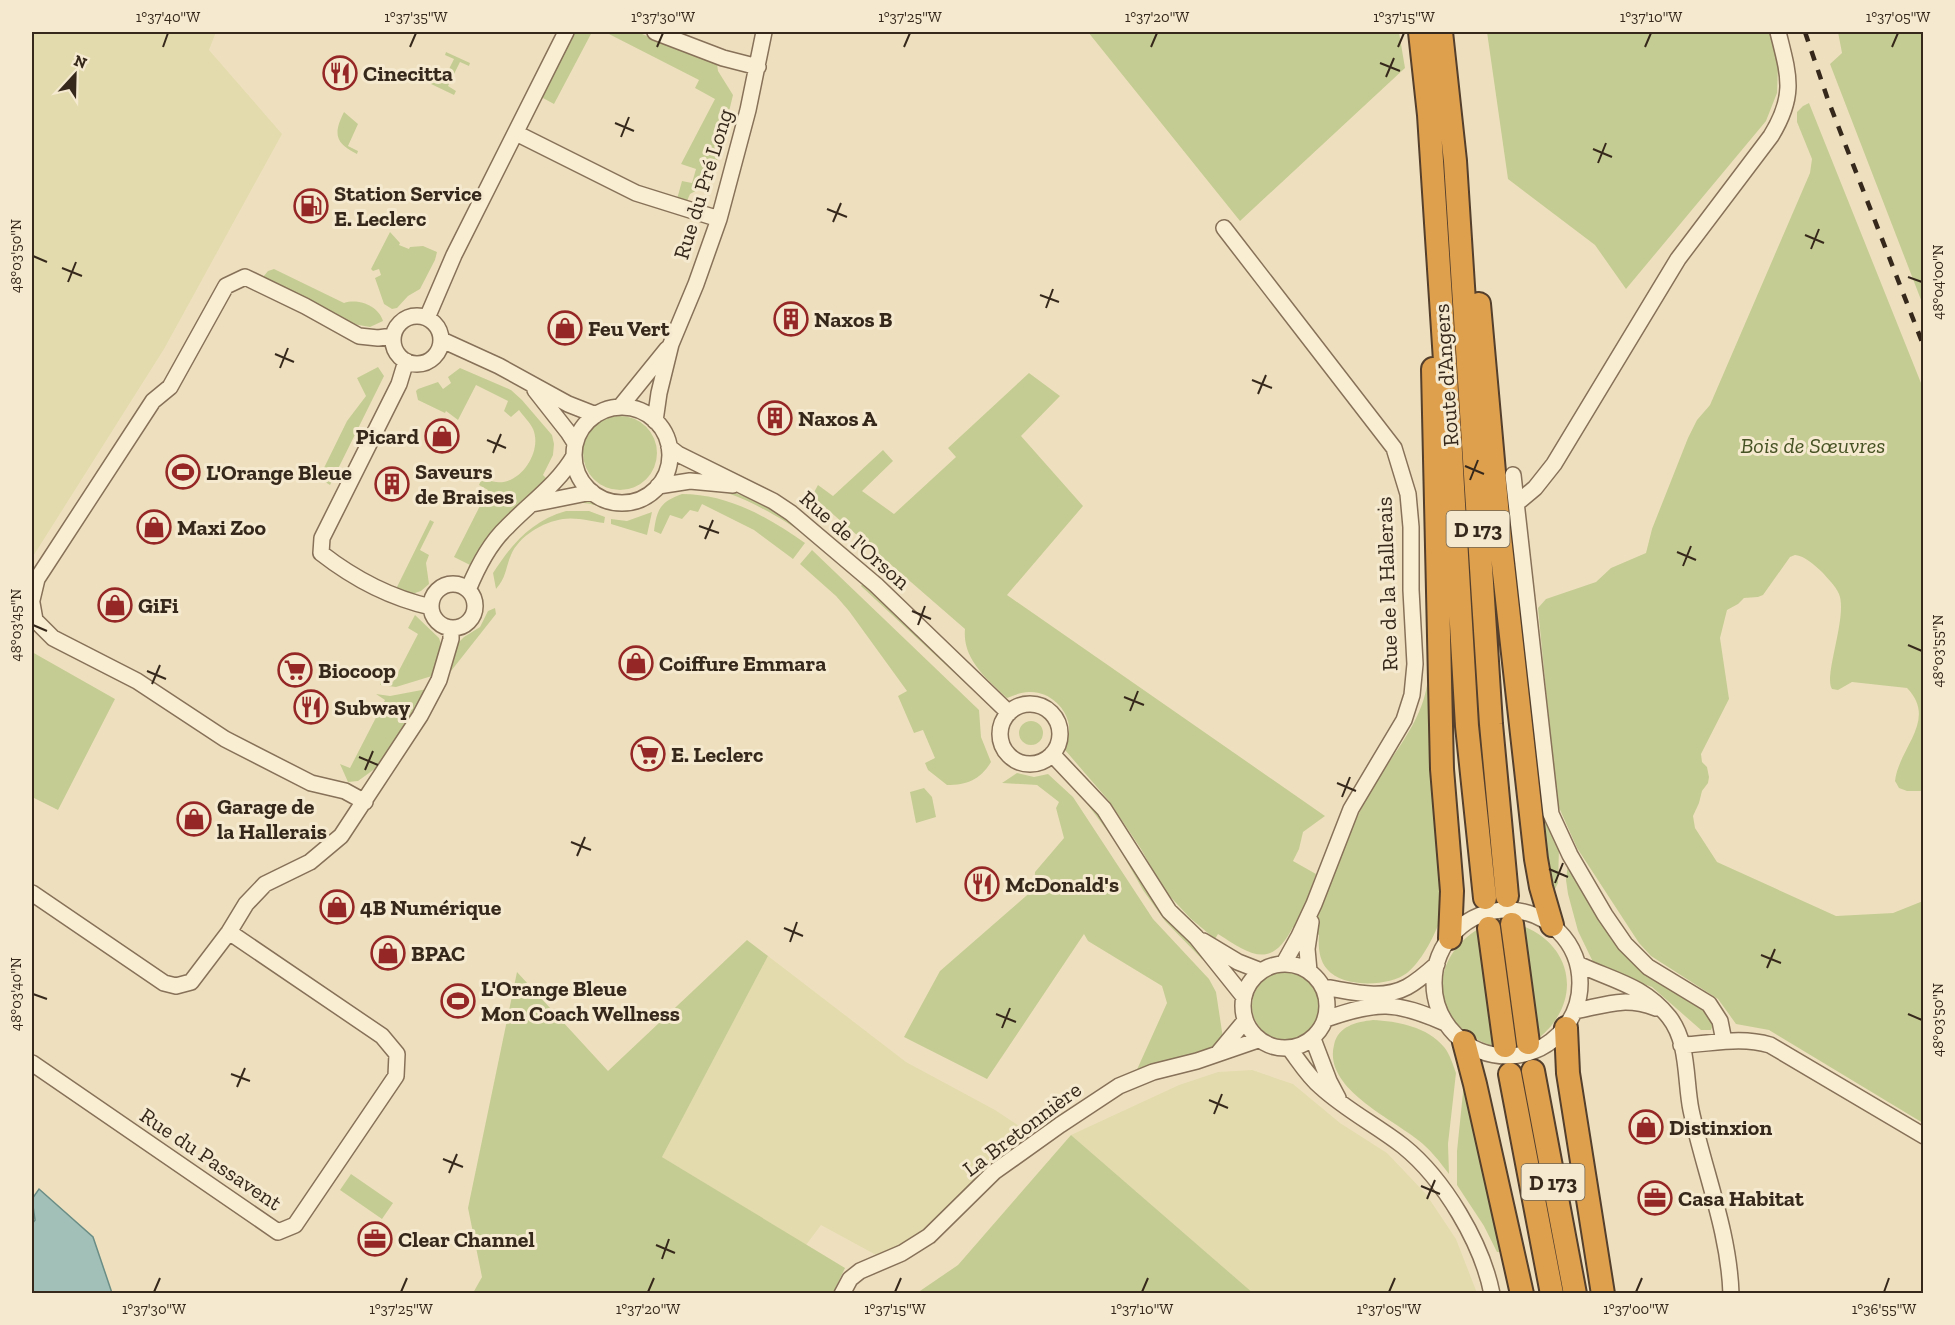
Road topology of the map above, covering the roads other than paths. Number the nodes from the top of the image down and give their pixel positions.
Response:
1 (566, 32) edge
2 (655, 32) edge
3 (764, 32) edge
4 (1420, 32) edge
5 (1441, 32) edge
6 (1778, 32) edge
7 (758, 67) junction
8 (516, 133) junction
9 (1455, 161) junction
10 (719, 219) junction
11 (1224, 228) dead end
12 (1441, 302) junction
13 (427, 318) junction
14 (393, 336) junction
15 (442, 340) junction
16 (671, 344) junction
17 (406, 361) junction
18 (529, 383) junction
19 (620, 407) junction
20 (596, 415) junction
21 (655, 421) junction
22 (669, 447) junction
23 (574, 450) junction
24 (1512, 475) dead end
25 (658, 486) junction
26 (743, 486) junction
27 (591, 492) junction
28 (1517, 503) junction
29 (532, 504) junction
30 (468, 590) junction
31 (32, 602) edge
32 (431, 606) junction
33 (451, 628) junction
34 (1009, 713) junction
35 (1052, 754) junction
36 (365, 802) junction
37 (32, 893) edge
38 (1314, 904) junction
39 (1512, 924) tunnel mouth
40 (1552, 925) junction
41 (1489, 928) tunnel mouth
42 (230, 932) junction
43 (1196, 937) junction
44 (1450, 938) junction
45 (1284, 963) junction
46 (1437, 964) junction
47 (1580, 965) junction
48 (1261, 971) junction
49 (1308, 971) junction
50 (1323, 987) junction
51 (1244, 997) junction
52 (1661, 1010) junction
53 (1326, 1019) junction
54 (1570, 1019) junction
55 (1244, 1022) junction
56 (1445, 1023) junction
57 (1313, 1039) junction
58 (1258, 1040) junction
59 (1724, 1041) junction
60 (1464, 1042) junction
61 (1528, 1043) dead end
62 (1681, 1045) junction
63 (1505, 1046) dead end
64 (1289, 1048) junction
65 (1219, 1052) junction
66 (32, 1063) edge
67 (1533, 1071) dead end
68 (1510, 1074) dead end
69 (1341, 1103) junction
70 (1923, 1136) edge
71 (842, 1293) edge
72 (1492, 1293) edge
73 (1522, 1293) edge
74 (1551, 1293) edge
75 (1575, 1293) edge
76 (1603, 1293) edge
77 (1731, 1293) edge

1 - 8 street
2 - 7 street
3 - 7 street, Rue du Pré Long
4 - 12 highway, Route d'Angers / D 173
5 - 9 highway, Route d'Angers / D 173
6 - 28 street
7 - 10 street, Rue du Pré Long
8 - 10 street
8 - 13 street
9 - 12 highway, Route d'Angers / D 173
9 - 40 highway
10 - 16 street, Rue du Pré Long
11 - 38 street, Rue de la Hallerais
12 - 44 highway
13 - 14 street
13 - 15 street
14 - 17 street
14 - 31 street
15 - 17 street
15 - 18 street
16 - 19 street, Rue du Pré Long
16 - 21 street, Rue du Pré Long
17 - 32 street
18 - 20 street
18 - 23 street
19 - 20 street
19 - 21 street
20 - 23 street
21 - 22 street
22 - 25 street
22 - 26 street, Rue de l'Orson
23 - 27 street
23 - 29 street
24 - 28 street
25 - 26 street, Rue de l'Orson
25 - 27 street
26 - 34 street, Rue de l'Orson
27 - 29 street
28 - 59 street
29 - 30 street
30 - 32 street
30 - 33 street
31 - 36 street
32 - 33 street
33 - 36 street
34 - 35 street
34 - 35 street
35 - 43 street
36 - 42 street
37 - 42 street
38 - 45 street, Rue de la Hallerais
38 - 49 street, Rue de la Hallerais
39 - 61 highway
40 - 44 street
40 - 47 street
41 - 63 highway
42 - 66 street, Rue du Passavent
43 - 48 street
43 - 51 street
44 - 46 street
45 - 48 street
45 - 49 street
46 - 50 street
46 - 56 street
47 - 52 street
47 - 54 street
48 - 51 street
49 - 50 street
50 - 53 street
51 - 55 street
52 - 54 street
52 - 62 street
53 - 56 street
53 - 57 street
54 - 60 street
54 - 76 highway
55 - 58 street
55 - 65 street, La Bretonnière
56 - 60 street
57 - 64 street
57 - 69 street
58 - 64 street
58 - 65 street, La Bretonnière
59 - 62 street
59 - 70 street
60 - 73 highway
62 - 77 street
64 - 69 street
65 - 71 street, La Bretonnière
67 - 75 highway, D 173
68 - 74 highway, D 173
69 - 72 street

